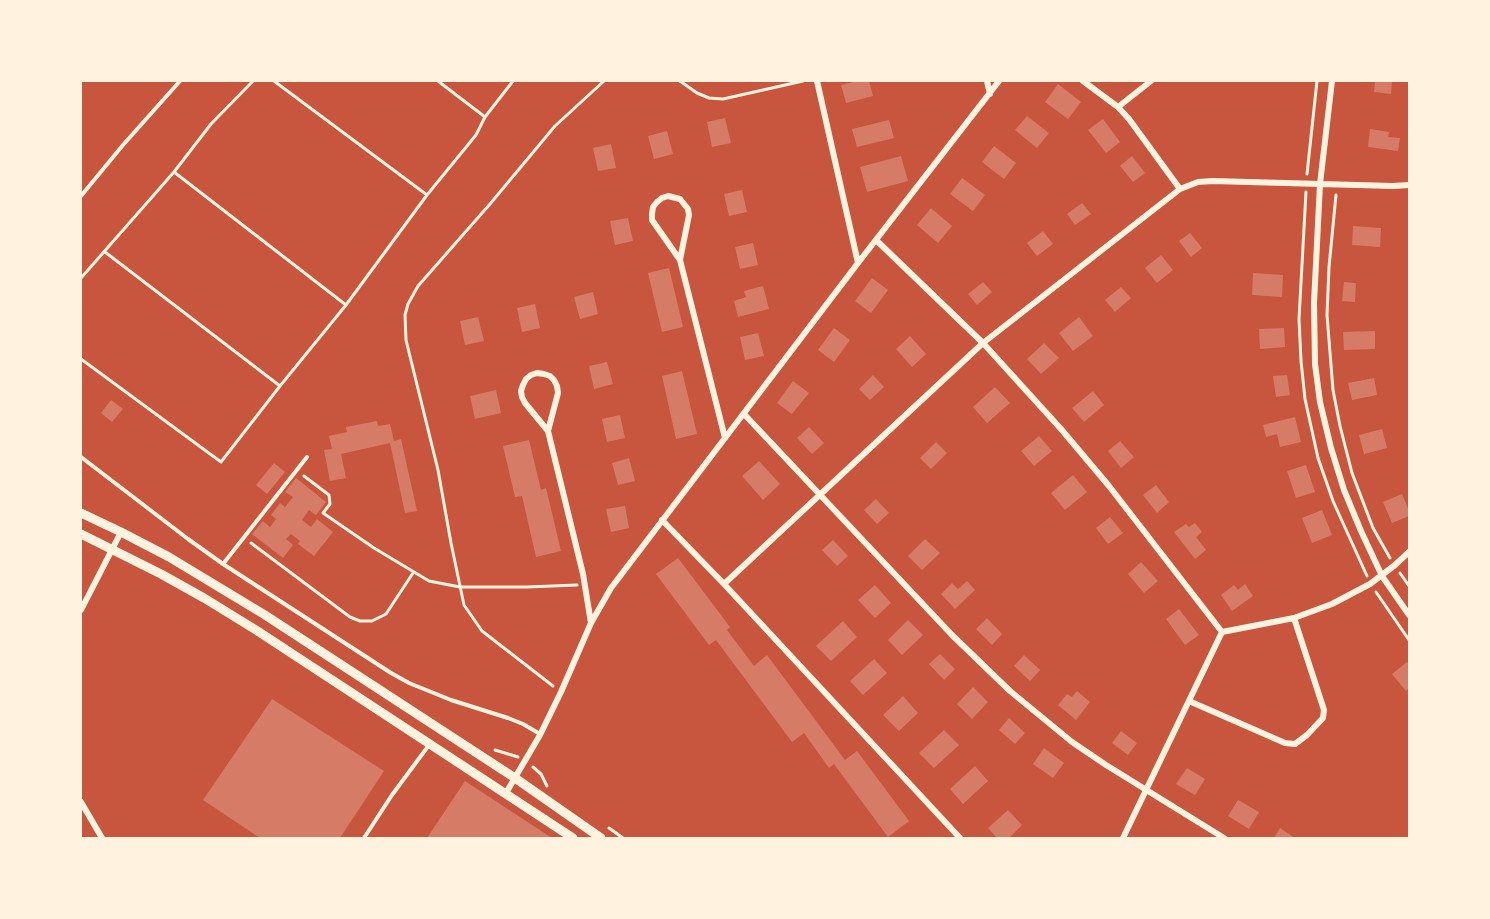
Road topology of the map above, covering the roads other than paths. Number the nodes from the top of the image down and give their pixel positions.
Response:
1 (180, 81) edge
2 (818, 81) edge
3 (987, 81) edge
4 (999, 81) edge
5 (1083, 81) edge
6 (1151, 81) edge
7 (1332, 81) edge
8 (990, 94) junction
9 (1118, 108) junction
10 (1320, 183) junction
11 (1409, 185) edge
12 (1180, 189) junction
13 (81, 196) edge
14 (876, 240) junction
15 (680, 260) junction
16 (858, 263) junction
17 (983, 343) junction
18 (744, 414) junction
19 (548, 431) junction
20 (725, 438) junction
21 (81, 457) edge
22 (307, 457) dead end
23 (821, 494) junction
24 (81, 513) edge
25 (662, 520) junction
26 (121, 532) junction
27 (81, 534) edge
28 (111, 550) junction
29 (1409, 552) edge
30 (224, 564) junction
31 (1382, 576) junction
32 (724, 584) junction
33 (81, 610) edge
34 (1409, 615) edge
35 (1294, 618) junction
36 (591, 623) junction
37 (1222, 632) junction
38 (1189, 701) junction
39 (540, 735) junction
40 (430, 743) junction
41 (515, 778) junction
42 (1146, 790) junction
43 (506, 794) junction
44 (81, 802) edge
45 (102, 838) edge
46 (364, 838) edge
47 (573, 838) edge
48 (601, 838) edge
49 (960, 838) edge
50 (1123, 838) edge
51 (1224, 838) edge

1 - 13 lane
2 - 16 street
3 - 8 street
4 - 8 street
5 - 9 street
6 - 9 street
7 - 10 street
8 - 14 street
9 - 12 street
10 - 11 street
10 - 12 street
10 - 31 street
12 - 17 street
14 - 16 street
14 - 17 street
15 - 15 street
15 - 20 street
16 - 18 street
17 - 23 street
17 - 37 street
18 - 20 street
18 - 23 street
19 - 19 street
19 - 36 street
20 - 25 street
21 - 30 lane
22 - 30 lane
23 - 32 street
23 - 42 street
24 - 26 street
25 - 32 street
25 - 36 street
26 - 28 street
26 - 41 street
27 - 28 street
28 - 33 street
28 - 40 street
29 - 31 street
30 - 39 lane
31 - 34 street
31 - 35 street
32 - 49 street
35 - 37 street
35 - 38 street
36 - 39 street
37 - 38 street
38 - 42 street
39 - 41 street
40 - 43 street
40 - 46 lane
41 - 43 street
41 - 48 street
42 - 50 street
42 - 51 street
43 - 47 street
44 - 45 street

